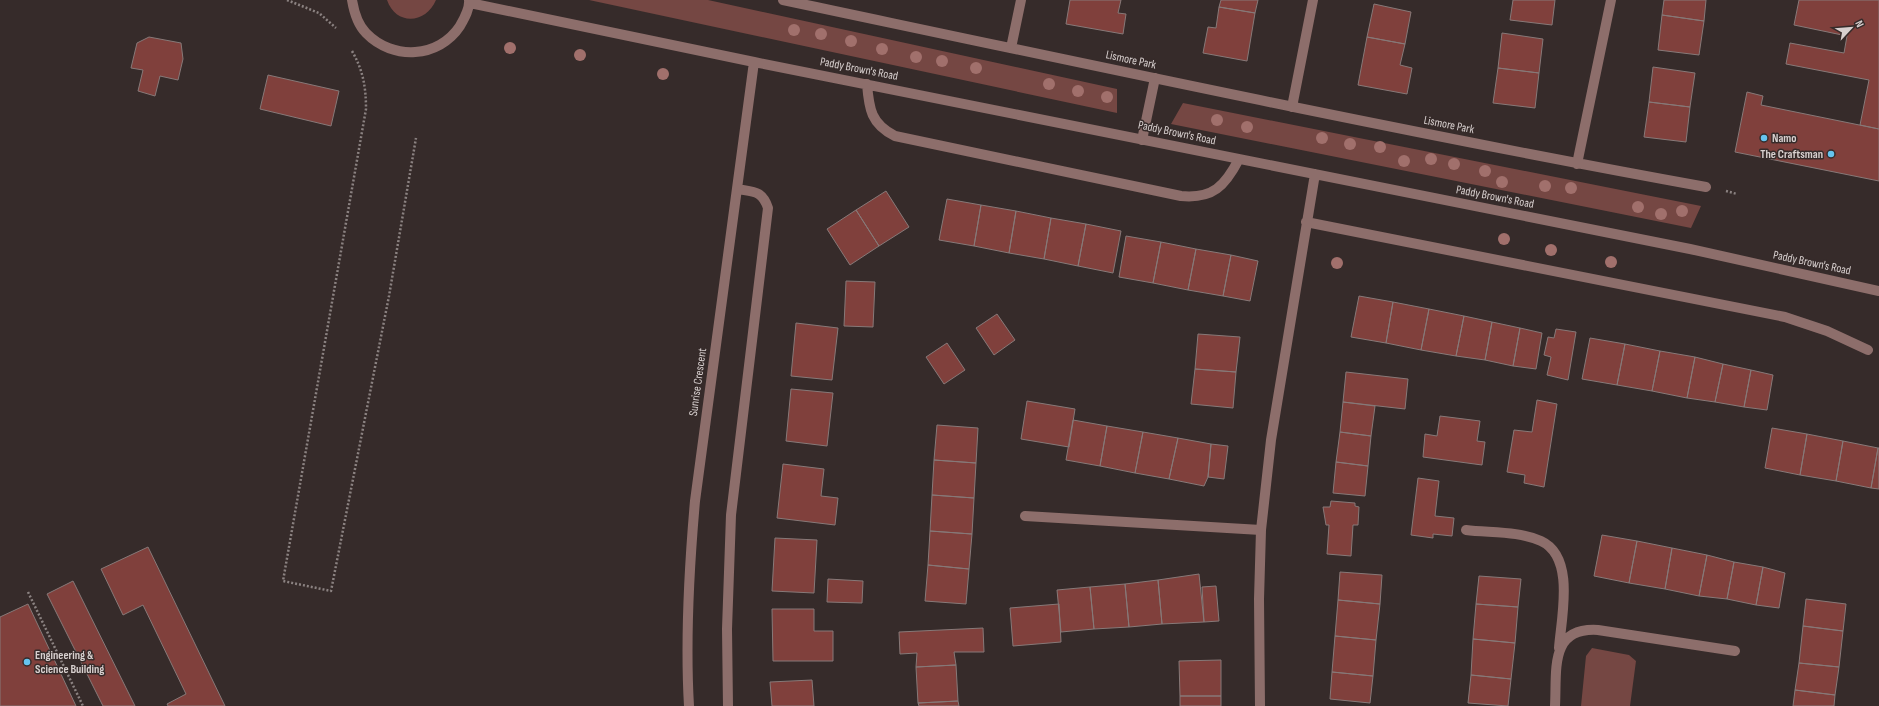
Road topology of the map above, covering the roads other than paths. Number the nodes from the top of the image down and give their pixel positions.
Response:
1 (352, 0) edge
2 (783, 0) edge
3 (1021, 0) edge
4 (1313, 0) edge
5 (1610, 0) edge
6 (469, 1) edge
7 (1011, 48) junction
8 (754, 62) junction
9 (1155, 78) junction
10 (867, 84) junction
11 (1292, 107) junction
12 (1142, 140) junction
13 (1239, 160) junction
14 (1577, 164) junction
15 (1315, 174) junction
16 (1706, 187) dead end
17 (737, 189) junction
18 (1306, 222) junction
19 (1879, 290) edge
20 (1868, 350) dead end
21 (1025, 516) dead end
22 (1261, 530) junction
23 (1466, 530) dead end
24 (1735, 651) dead end
25 (1558, 660) junction
26 (689, 706) edge
27 (728, 706) edge
28 (1260, 706) edge
29 (1555, 706) edge

1 - 6 street
2 - 7 street, Lismore Park
3 - 7 street
4 - 11 street
5 - 14 street
6 - 8 street, Paddy Brown's Road
7 - 9 street, Lismore Park
8 - 10 street, Paddy Brown's Road
8 - 17 street, Sunrise Crescent
9 - 11 street, Lismore Park
9 - 12 street
10 - 12 street, Paddy Brown's Road
10 - 13 street
11 - 14 street, Lismore Park
12 - 13 street, Paddy Brown's Road
13 - 15 street, Paddy Brown's Road
14 - 16 street, Lismore Park
15 - 18 street
15 - 19 street, Paddy Brown's Road
17 - 26 street, Sunrise Crescent
17 - 27 street
18 - 20 street
18 - 22 street
21 - 22 street
22 - 28 street
23 - 25 street
24 - 25 street
25 - 29 street

